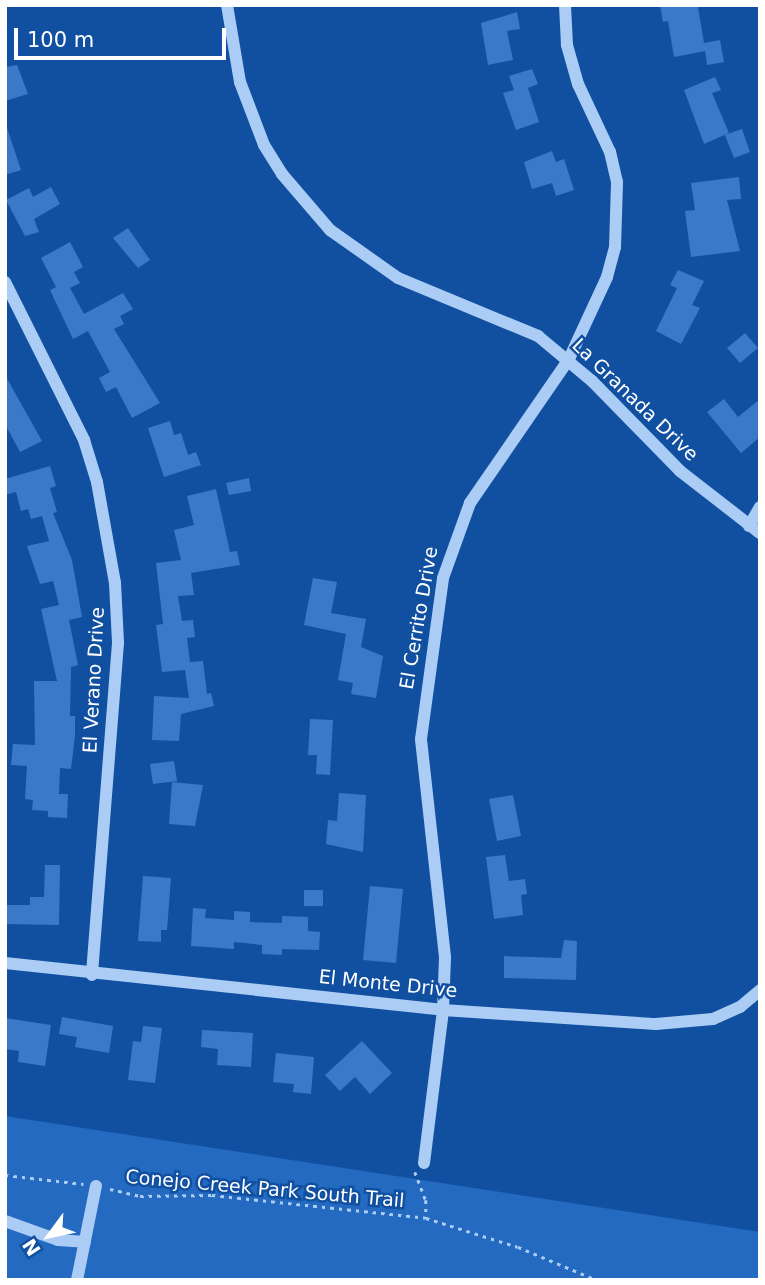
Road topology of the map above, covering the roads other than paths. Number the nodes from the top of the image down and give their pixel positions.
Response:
1 (227, 5) edge
2 (565, 5) edge
3 (5, 282) edge
4 (569, 359) junction
5 (760, 508) edge
6 (754, 530) edge
7 (5, 963) edge
8 (92, 975) junction
9 (760, 990) edge
10 (443, 1010) junction
11 (425, 1163) road end
12 (96, 1186) road end
13 (5, 1221) edge
14 (85, 1242) junction
15 (77, 1280) edge

1 - 4 street, La Granada Drive
2 - 4 street, El Cerrito Drive
3 - 8 street, El Verano Drive
4 - 6 street, La Granada Drive
4 - 10 street, El Cerrito Drive
5 - 6 street
7 - 8 street, El Monte Drive
8 - 10 street, El Monte Drive
9 - 10 street, El Monte Drive
10 - 11 street, El Cerrito Drive
12 - 14 street
13 - 14 street
14 - 15 street

